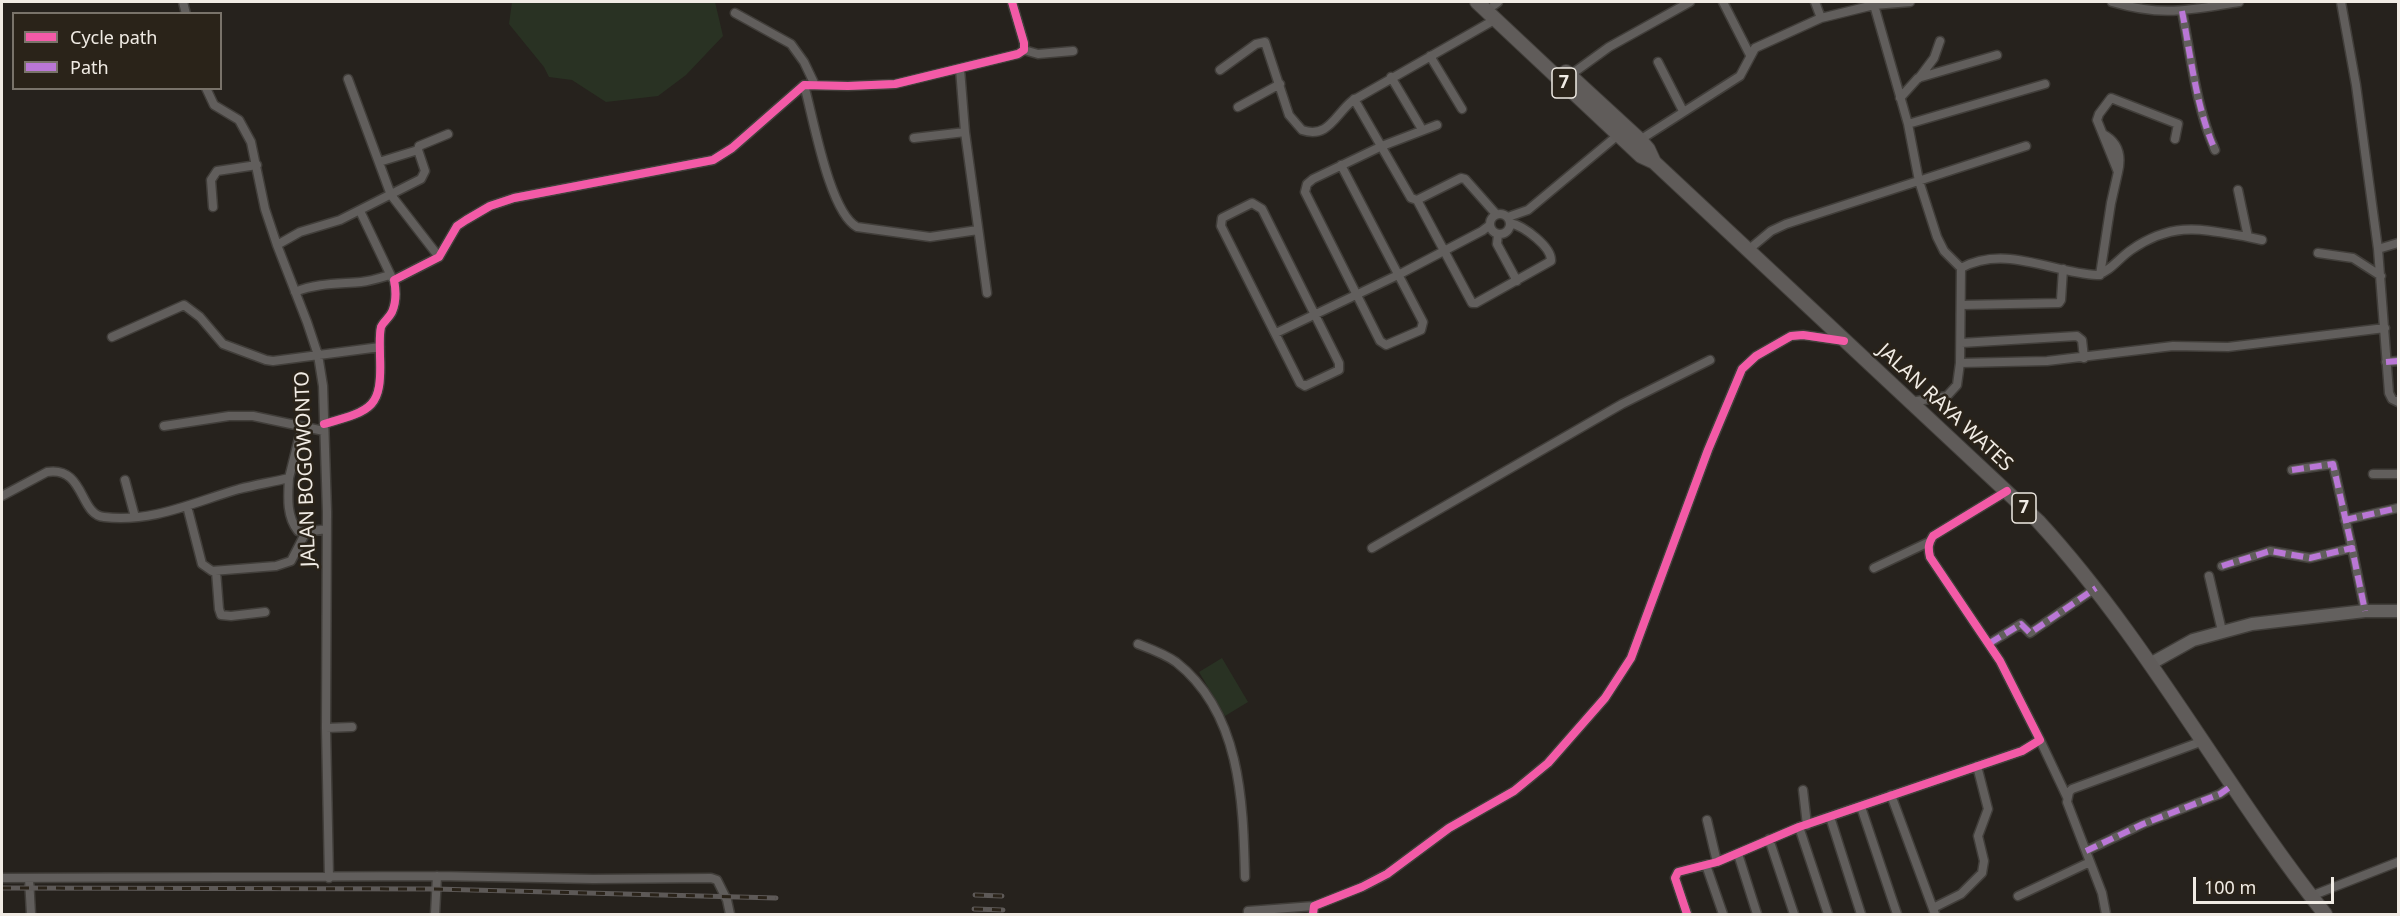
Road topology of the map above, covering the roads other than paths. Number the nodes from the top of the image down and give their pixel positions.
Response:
1 (1012, 2) edge
2 (1477, 2) edge
3 (1690, 2) edge
4 (1723, 2) edge
5 (1815, 2) edge
6 (1911, 2) edge
7 (2112, 2) edge
8 (2239, 2) edge
9 (2341, 2) edge
10 (1880, 4) edge
11 (1495, 7) edge
12 (2182, 11) junction
13 (735, 13) dead end
14 (1821, 18) junction
15 (1940, 41) dead end
16 (1024, 50) junction
17 (1073, 51) dead end
18 (1750, 55) junction
19 (1997, 55) dead end
20 (1430, 56) junction
21 (1658, 62) dead end
22 (960, 69) junction
23 (1220, 70) dead end
24 (1569, 76) junction
25 (1391, 77) junction
26 (1918, 78) junction
27 (348, 79) dead end
28 (1280, 84) junction
29 (2045, 84) dead end
30 (804, 85) junction
31 (815, 85) junction
32 (207, 90) edge
33 (1900, 98) junction
34 (1354, 99) junction
35 (1238, 107) dead end
36 (1462, 109) dead end
37 (1683, 111) junction
38 (1908, 124) junction
39 (1437, 125) dead end
40 (1420, 126) dead end
41 (965, 132) junction
42 (448, 134) dead end
43 (1618, 135) junction
44 (914, 138) dead end
45 (2175, 139) dead end
46 (1641, 141) junction
47 (1382, 146) junction
48 (2026, 146) dead end
49 (418, 150) junction
50 (2215, 150) dead end
51 (379, 162) junction
52 (1654, 162) junction
53 (257, 165) junction
54 (1341, 165) junction
55 (1920, 181) junction
56 (2238, 190) dead end
57 (391, 195) junction
58 (1417, 200) junction
59 (213, 207) dead end
60 (360, 211) junction
61 (1496, 214) junction
62 (1509, 220) junction
63 (1490, 225) junction
64 (978, 230) junction
65 (1498, 234) junction
66 (2248, 237) junction
67 (2262, 240) dead end
68 (2398, 243) edge
69 (277, 245) junction
70 (2378, 249) junction
71 (1747, 251) junction
72 (1445, 252) junction
73 (2318, 253) dead end
74 (439, 257) junction
75 (1961, 268) junction
76 (2064, 269) junction
77 (1400, 274) junction
78 (2100, 275) junction
79 (2381, 276) junction
80 (392, 278) junction
81 (1517, 281) junction
82 (295, 291) junction
83 (987, 293) dead end
84 (1355, 295) junction
85 (1962, 305) junction
86 (1315, 314) junction
87 (2385, 328) junction
88 (1276, 333) junction
89 (112, 336) dead end
90 (1844, 341) junction
91 (1961, 343) junction
92 (380, 346) junction
93 (318, 355) junction
94 (2084, 358) junction
95 (1710, 360) dead end
96 (2386, 362) junction
97 (2398, 362) edge
98 (1960, 363) junction
99 (1908, 402) junction
100 (2398, 402) edge
101 (164, 426) dead end
102 (324, 427) junction
103 (310, 428) junction
104 (2292, 470) dead end
105 (2373, 474) dead end
106 (2398, 474) edge
107 (289, 478) junction
108 (125, 480) dead end
109 (2007, 491) junction
110 (2, 496) edge
111 (187, 506) junction
112 (2398, 508) edge
113 (135, 517) junction
114 (2346, 520) junction
115 (326, 529) junction
116 (306, 532) junction
117 (1929, 542) junction
118 (1372, 548) dead end
119 (2352, 548) junction
120 (2222, 566) dead end
121 (1874, 568) dead end
122 (216, 571) junction
123 (2209, 576) dead end
124 (2096, 588) junction
125 (2365, 610) junction
126 (2398, 611) edge
127 (265, 612) dead end
128 (2222, 631) junction
129 (1990, 643) junction
130 (1138, 644) dead end
131 (2150, 664) junction
132 (352, 727) dead end
133 (326, 728) junction
134 (2040, 740) junction
135 (2204, 741) junction
136 (1977, 766) junction
137 (2233, 785) junction
138 (1803, 790) dead end
139 (1891, 795) junction
140 (2067, 798) junction
141 (1861, 807) junction
142 (1830, 818) junction
143 (1707, 820) dead end
144 (1803, 826) junction
145 (1769, 839) junction
146 (2086, 851) junction
147 (1738, 854) junction
148 (1718, 862) junction
149 (2090, 862) junction
150 (2398, 862) edge
151 (1706, 865) junction
152 (437, 876) junction
153 (1245, 877) dead end
154 (2, 878) edge
155 (29, 878) junction
156 (329, 878) junction
157 (2018, 896) dead end
158 (2311, 896) junction
159 (1313, 910) edge
160 (1932, 912) edge
161 (1685, 914) edge
162 (31, 915) edge
163 (435, 915) edge
164 (730, 915) edge
165 (1248, 915) edge
166 (1723, 915) edge
167 (1757, 915) edge
168 (1794, 915) edge
169 (1828, 915) edge
170 (1862, 915) edge
171 (1898, 915) edge
172 (2106, 915) edge
173 (2325, 915) edge

1 - 16 street
2 - 11 highway, JALAN RAYA WATES / 7
3 - 24 street
4 - 18 street
5 - 14 street
6 - 10 street
7 - 12 street
8 - 12 street
9 - 70 street
10 - 14 street
10 - 33 street
11 - 20 street
11 - 24 highway, JALAN RAYA WATES
11 - 43 highway, JALAN RAYA WATES / 7
12 - 50 street
13 - 31 street
14 - 18 street
15 - 26 street
16 - 17 street
16 - 22 street
18 - 37 street
19 - 26 street
20 - 25 street
20 - 36 street
21 - 37 street
22 - 31 street
22 - 41 street
23 - 28 street
24 - 46 highway, JALAN RAYA WATES
25 - 34 street
25 - 40 street
26 - 33 street
27 - 51 street
28 - 34 street
28 - 35 street
29 - 38 street
30 - 31 street
30 - 64 street
30 - 74 street
32 - 53 street, JALAN BOGOWONTO
33 - 38 street
34 - 47 street
37 - 46 street
38 - 55 street
39 - 47 street
41 - 44 street
41 - 64 street
42 - 49 street
43 - 52 highway, JALAN RAYA WATES / 7
43 - 62 street
45 - 78 street
46 - 52 highway, JALAN RAYA WATES
47 - 54 street
47 - 58 street
48 - 55 street
49 - 51 street
49 - 57 street
51 - 57 street
52 - 71 highway, JALAN RAYA WATES / 7
53 - 59 street
53 - 69 street, JALAN BOGOWONTO
54 - 77 street
54 - 84 street
55 - 71 street
55 - 75 street
56 - 66 street
57 - 60 street
57 - 74 street
58 - 61 street
58 - 72 street
60 - 69 street
60 - 80 street
61 - 62 street
61 - 63 street
62 - 65 street
62 - 81 street
63 - 65 street
63 - 72 street
64 - 83 street
65 - 81 street
66 - 67 street
66 - 78 street
68 - 70 street
69 - 82 street, JALAN BOGOWONTO
70 - 79 street
71 - 90 highway, JALAN RAYA WATES / 7
72 - 77 street
72 - 81 street
73 - 79 street
74 - 80 street
75 - 76 street
75 - 85 street
76 - 78 street
76 - 85 street
77 - 84 street
77 - 84 street
79 - 87 street
80 - 82 street
80 - 92 street
82 - 93 street, JALAN BOGOWONTO
84 - 86 street
85 - 91 street
86 - 88 street
86 - 88 street
86 - 88 street
87 - 94 street
87 - 96 street
89 - 93 street
90 - 99 highway, JALAN RAYA WATES / 7
90 - 159 street
91 - 94 street
91 - 98 street
92 - 93 street
92 - 102 street
93 - 102 street, JALAN BOGOWONTO
94 - 98 street
95 - 118 street
96 - 97 street
96 - 100 street
98 - 99 street
99 - 109 highway, JALAN RAYA WATES / 7
101 - 103 street
102 - 103 street
102 - 115 street, JALAN BOGOWONTO
103 - 107 street
104 - 114 street
105 - 106 street
107 - 111 street
107 - 116 street
108 - 113 street
109 - 117 street
109 - 124 highway, JALAN RAYA WATES / 7
110 - 113 street
111 - 113 street
111 - 122 street
112 - 114 street
114 - 119 street
115 - 116 street
115 - 133 street, JALAN BOGOWONTO
116 - 122 street
117 - 121 street
117 - 129 street
119 - 120 street
119 - 125 street
122 - 127 street
123 - 128 street
124 - 129 street
124 - 131 highway, JALAN RAYA WATES / 7
125 - 126 main road
125 - 128 main road
128 - 131 main road
129 - 134 street
130 - 153 street
131 - 135 highway, JALAN RAYA WATES / 7
132 - 133 street
133 - 156 street, JALAN BOGOWONTO
134 - 136 street
134 - 140 street
135 - 137 highway, JALAN RAYA WATES / 7
135 - 140 street
136 - 139 street
136 - 160 street
137 - 146 street
137 - 158 highway, JALAN RAYA WATES / 7
138 - 144 street
139 - 141 street
139 - 160 street
140 - 146 street
141 - 142 street
141 - 171 street
142 - 144 street
142 - 170 street
143 - 148 street
144 - 145 street
144 - 169 street
145 - 147 street
145 - 168 street
146 - 149 street
147 - 148 street
147 - 167 street
148 - 151 street
149 - 157 street
149 - 172 street
150 - 158 street
151 - 161 street
151 - 166 street
152 - 156 street
152 - 163 street
152 - 164 street
154 - 155 street
155 - 156 street
155 - 162 street
158 - 173 highway, JALAN RAYA WATES / 7
159 - 165 street

